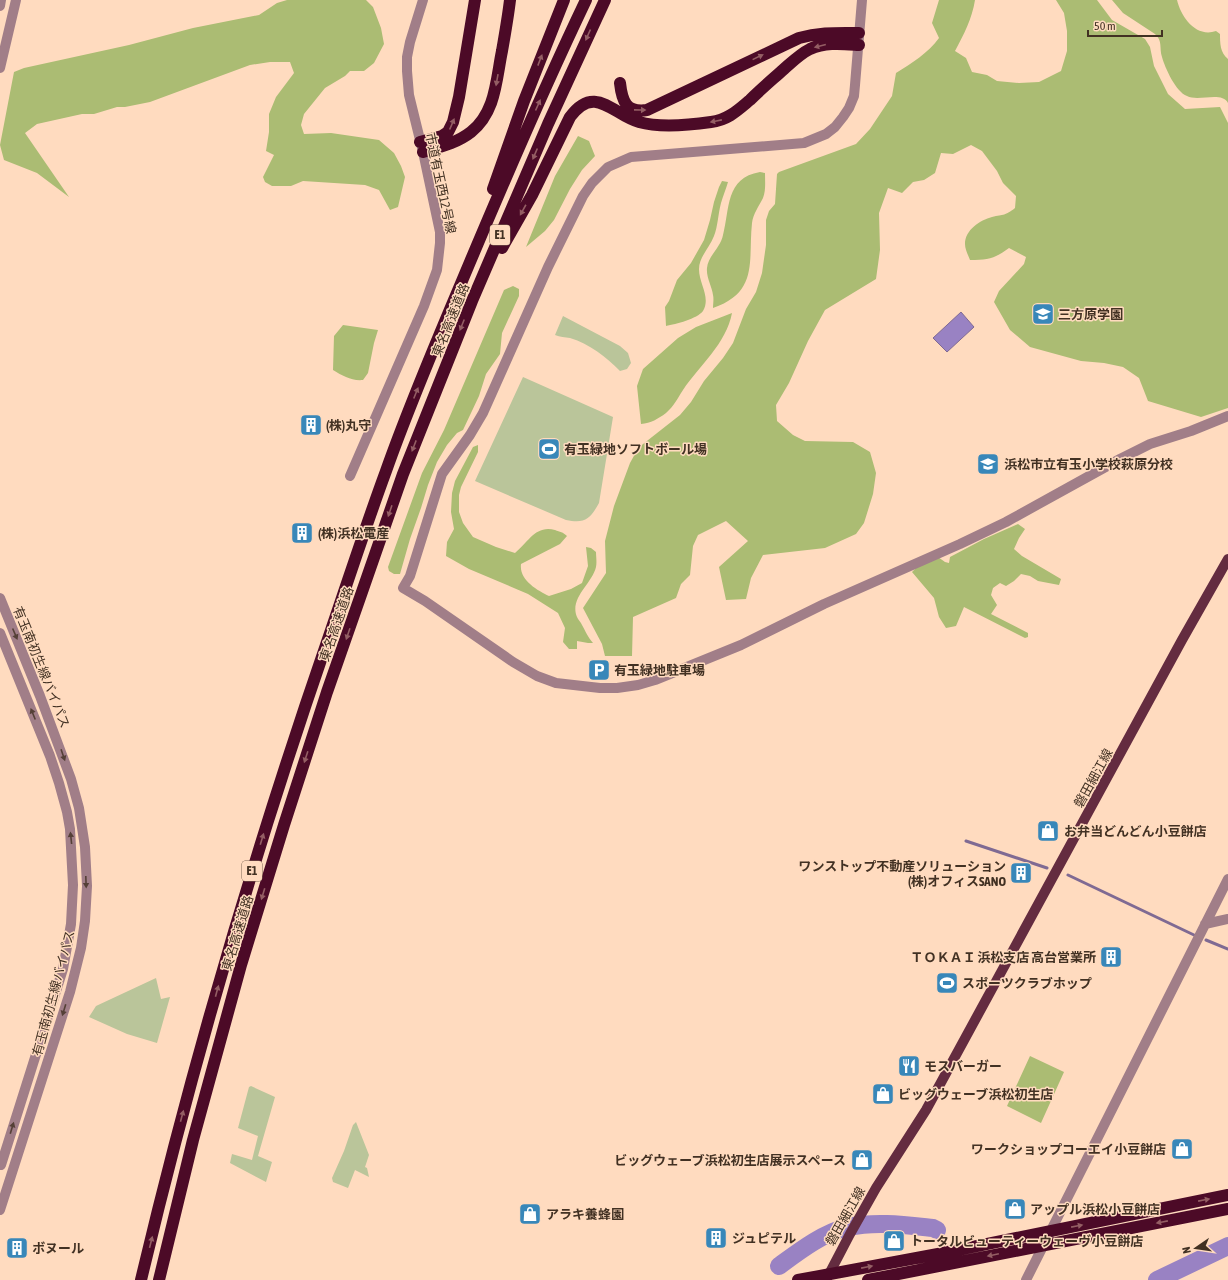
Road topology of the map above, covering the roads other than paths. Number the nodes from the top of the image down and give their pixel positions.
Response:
1 (1, 0) edge
2 (16, 0) edge
3 (423, 0) edge
4 (475, 0) edge
5 (510, 0) edge
6 (564, 0) edge
7 (586, 0) edge
8 (605, 0) edge
9 (862, 0) edge
10 (0, 6) edge
11 (859, 39) junction
12 (0, 68) edge
13 (620, 82) dead end
14 (422, 147) junction
15 (456, 294) junction
16 (472, 301) junction
17 (1228, 416) edge
18 (350, 476) dead end
19 (1228, 559) edge
20 (0, 598) edge
21 (0, 633) edge
22 (1228, 879) edge
23 (1228, 919) edge
24 (1205, 924) junction
25 (1, 1165) edge
26 (1228, 1195) edge
27 (0, 1210) edge
28 (1228, 1210) edge
29 (1051, 1231) junction
30 (1044, 1245) junction
31 (827, 1278) edge
32 (141, 1280) edge
33 (159, 1280) edge
34 (798, 1280) edge
35 (868, 1280) edge
36 (1026, 1280) edge

1 - 10 street
2 - 12 street
3 - 14 street, 市道有玉西12号線
14 -> 4 highway
5 -> 14 highway
15 -> 6 highway
15 -> 7 highway, 東名高速道路 / E1
8 -> 16 highway, 東名高速道路 / E1
9 - 11 street
13 -> 11 highway
11 -> 16 highway
11 - 17 street
14 - 18 street, 市道有玉西12号線
32 -> 15 highway, 東名高速道路 / E1
16 -> 33 highway, 東名高速道路 / E1
19 - 31 main road, 磐田細江線
20 -> 27 street, 有玉南初生線バイパス
25 -> 21 street, 有玉南初生線バイパス
22 - 24 street
23 - 24 street
24 - 29 street
29 -> 26 highway
28 -> 30 highway
29 - 30 street
31 -> 29 highway
30 -> 35 highway
30 - 36 street
31 - 34 highway

